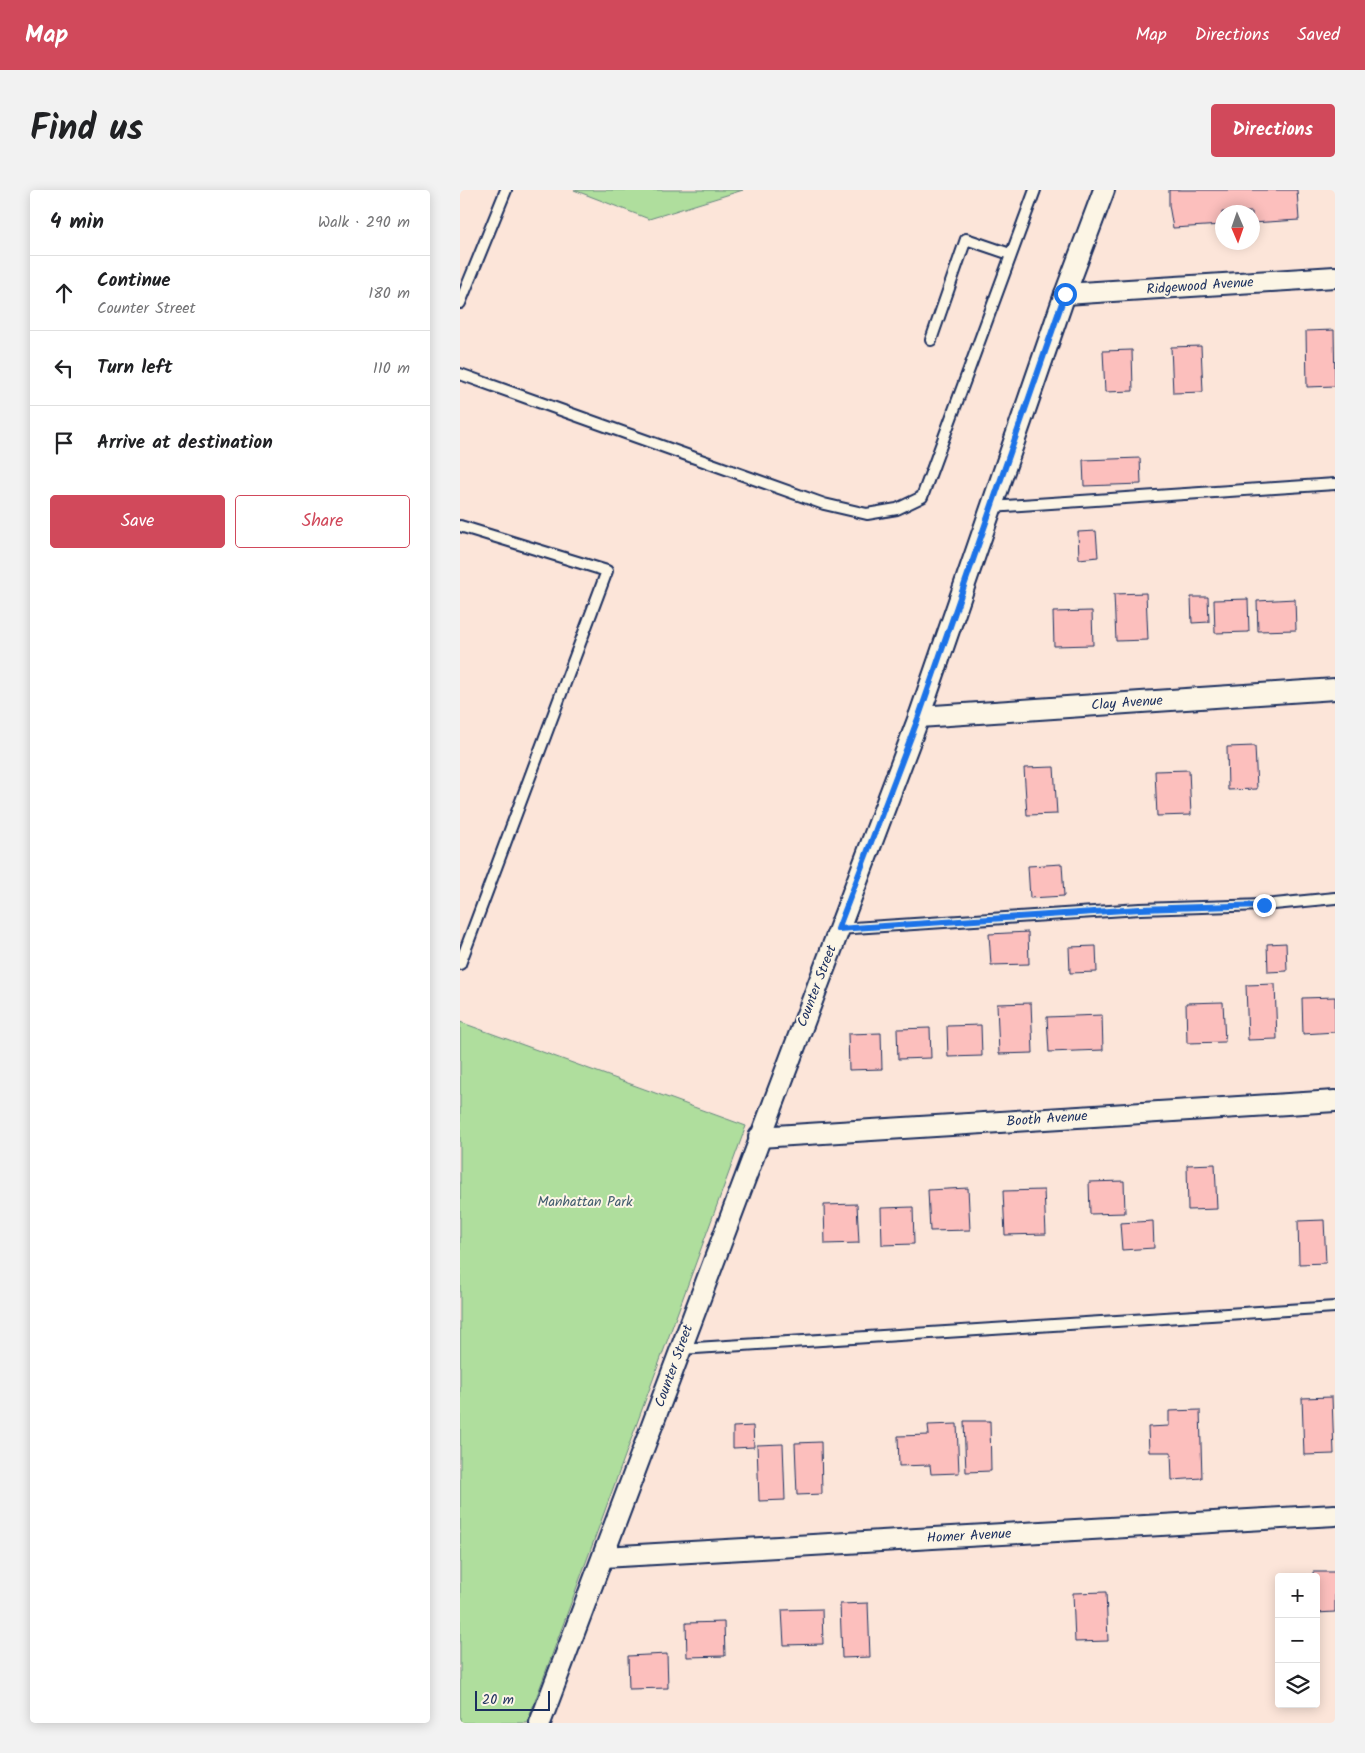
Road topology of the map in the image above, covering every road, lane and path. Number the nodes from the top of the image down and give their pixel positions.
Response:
1 (506, 190) edge
2 (1035, 190) edge
3 (1104, 190) edge
4 (1010, 254) junction
5 (1335, 277) edge
6 (1065, 294) junction
7 (460, 303) edge
8 (931, 340) dead end
9 (460, 374) edge
10 (1335, 484) edge
11 (991, 507) junction
12 (460, 526) edge
13 (1335, 689) edge
14 (919, 716) junction
15 (1335, 898) edge
16 (838, 929) junction
17 (460, 964) edge
18 (1335, 1101) edge
19 (759, 1138) junction
20 (1335, 1307) edge
21 (680, 1349) junction
22 (1335, 1515) edge
23 (603, 1557) junction
24 (540, 1723) edge

1 - 7 lane
2 - 4 lane
3 - 6 street, Counter Street
4 - 8 lane
4 - 9 lane
5 - 6 street, Ridgewood Avenue
6 - 11 street, Counter Street
10 - 11 lane
11 - 14 street, Counter Street
12 - 17 lane
13 - 14 street, Clay Avenue
14 - 16 street, Counter Street
15 - 16 lane
16 - 19 street, Counter Street
18 - 19 street, Booth Avenue
19 - 21 street, Counter Street
20 - 21 lane
21 - 23 street, Counter Street
22 - 23 street, Homer Avenue
23 - 24 street, Counter Street

